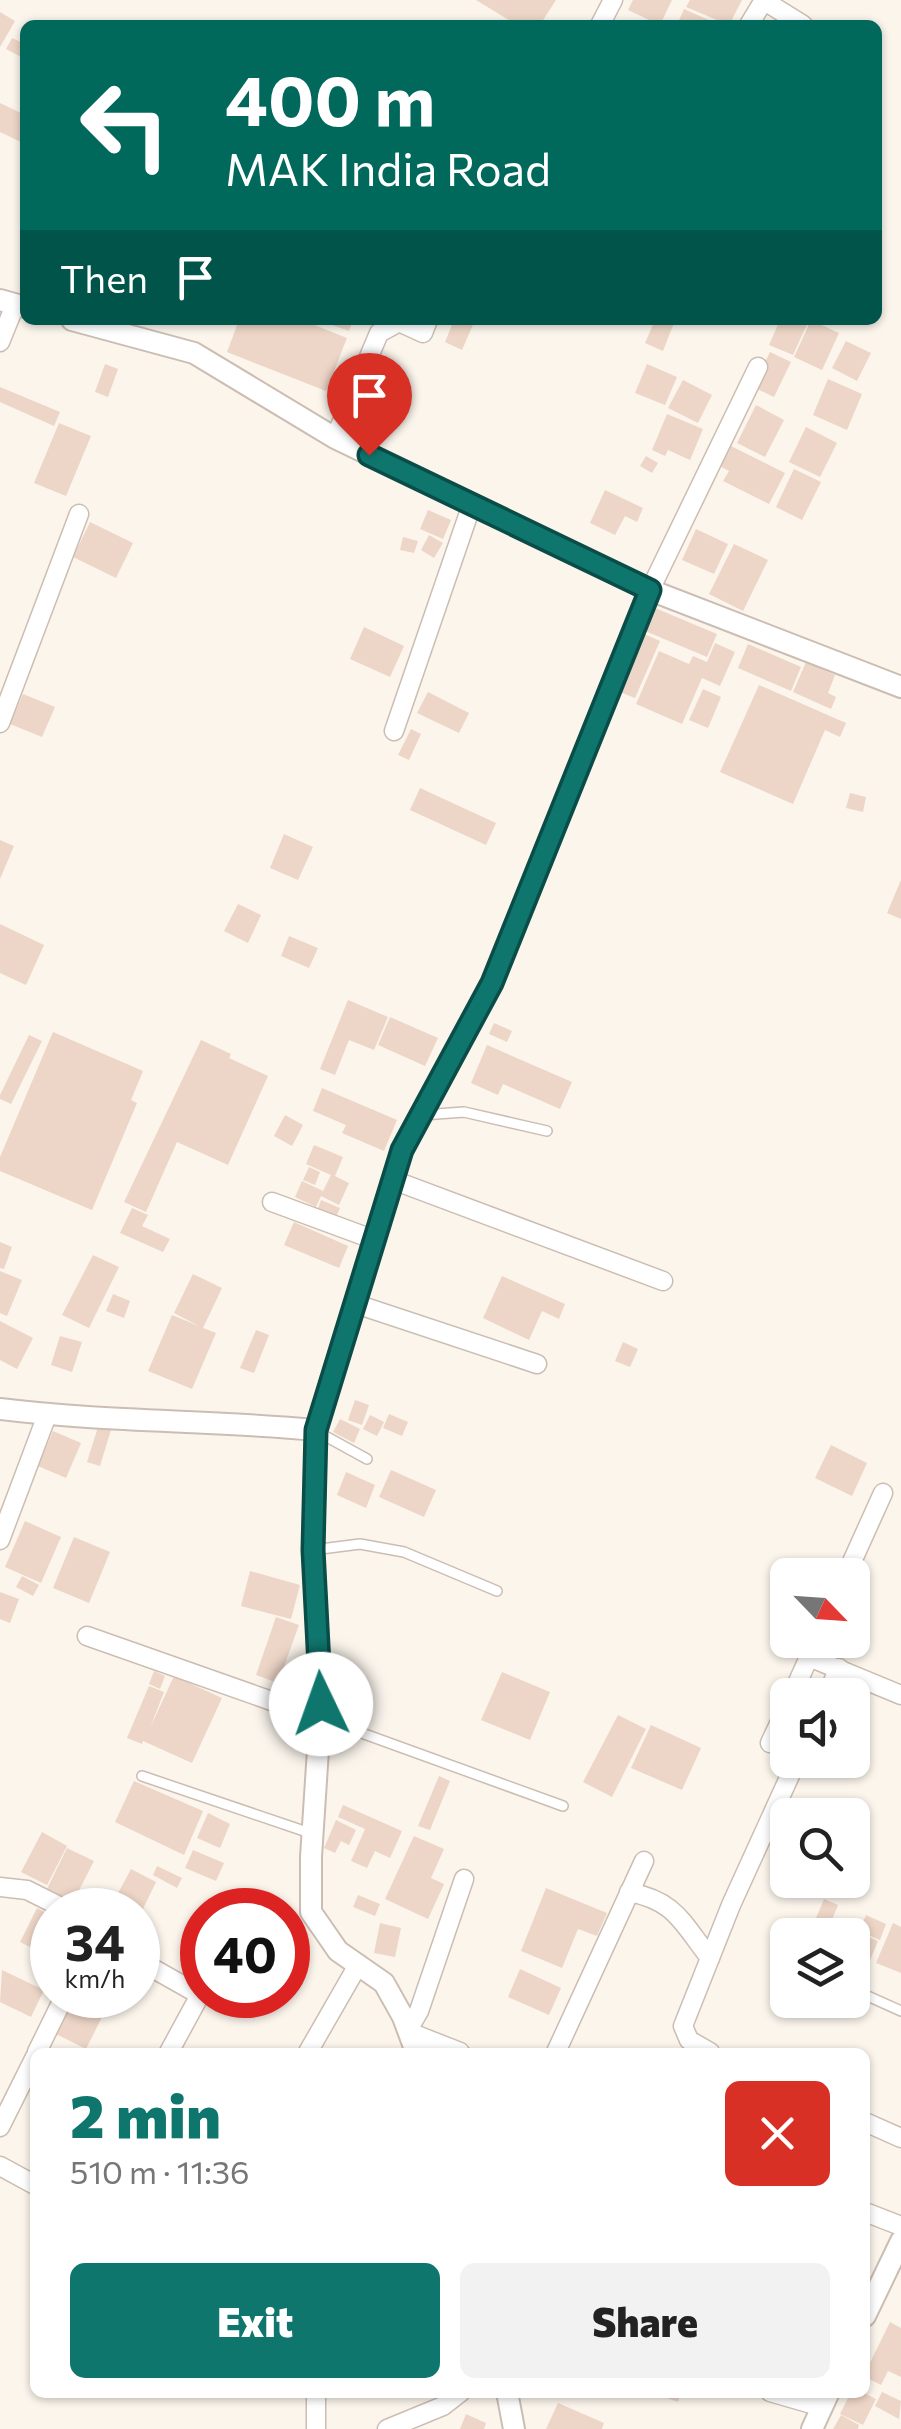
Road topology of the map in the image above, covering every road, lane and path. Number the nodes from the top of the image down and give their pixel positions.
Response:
1 (763, 0) edge
2 (795, 20) edge
3 (13, 304) edge
4 (90, 325) edge
5 (394, 325) edge
6 (406, 325) edge
7 (426, 325) edge
8 (0, 342) edge
9 (758, 368) dead end
10 (335, 438) junction
11 (472, 504) junction
12 (78, 514) dead end
13 (650, 590) junction
14 (901, 687) edge
15 (0, 723) edge
16 (394, 731) dead end
17 (420, 1116) junction
18 (547, 1132) dead end
19 (393, 1180) junction
20 (272, 1202) dead end
21 (376, 1240) junction
22 (663, 1281) dead end
23 (356, 1304) junction
24 (536, 1364) dead end
25 (0, 1409) edge
26 (47, 1415) junction
27 (315, 1435) junction
28 (367, 1460) dead end
29 (883, 1493) dead end
30 (0, 1540) edge
31 (313, 1550) junction
32 (854, 1558) edge
33 (496, 1591) dead end
34 (87, 1636) dead end
35 (826, 1658) edge
36 (840, 1668) junction
37 (835, 1678) edge
38 (901, 1695) edge
39 (320, 1718) junction
40 (142, 1776) dead end
41 (789, 1778) edge
42 (563, 1806) dead end
43 (312, 1834) junction
44 (644, 1861) dead end
45 (464, 1879) dead end
46 (0, 1887) edge
47 (30, 1892) edge
48 (630, 1892) junction
49 (710, 1958) junction
50 (358, 1965) junction
51 (160, 1972) edge
52 (870, 1997) edge
53 (901, 2011) edge
54 (54, 2018) edge
55 (411, 2038) edge
56 (39, 2048) edge
57 (170, 2048) edge
58 (310, 2048) edge
59 (446, 2048) edge
60 (558, 2048) edge
61 (703, 2048) edge
62 (30, 2067) edge
63 (870, 2124) edge
64 (0, 2126) edge
65 (901, 2138) edge
66 (0, 2166) edge
67 (30, 2182) edge
68 (870, 2214) edge
69 (901, 2226) edge
70 (901, 2242) edge
71 (870, 2306) edge
72 (316, 2398) edge
73 (453, 2398) edge
74 (508, 2398) edge
75 (825, 2400) edge
76 (316, 2429) edge
77 (386, 2429) edge
78 (514, 2429) edge
79 (812, 2429) edge

1 - 2 street
3 - 8 street
4 - 10 street
5 - 10 street
6 - 7 street
9 - 13 street
10 - 11 street
11 - 13 street
11 - 16 street
12 - 15 street
13 - 14 street
13 - 17 street
17 - 18 lane
17 - 19 street
19 - 21 street
19 - 22 street
20 - 21 street
21 - 23 street
23 - 24 street
23 - 27 street
25 - 26 street
26 - 27 street
26 - 30 street
27 - 28 lane
27 - 31 street
29 - 32 street
31 - 33 lane
31 - 39 street
34 - 39 street
35 - 36 street
36 - 37 street
36 - 38 street
39 - 42 lane
39 - 43 street
40 - 43 lane
41 - 49 street
43 - 50 street
44 - 48 street
45 - 55 street
46 - 47 street
48 - 49 street
48 - 60 street
49 - 61 street
50 - 55 street
50 - 58 street
51 - 57 street
52 - 53 lane
54 - 56 street
55 - 59 street
62 - 64 street
63 - 65 street
66 - 67 street
68 - 69 street
70 - 71 street
72 - 76 street
73 - 77 street
74 - 78 street
75 - 79 street

